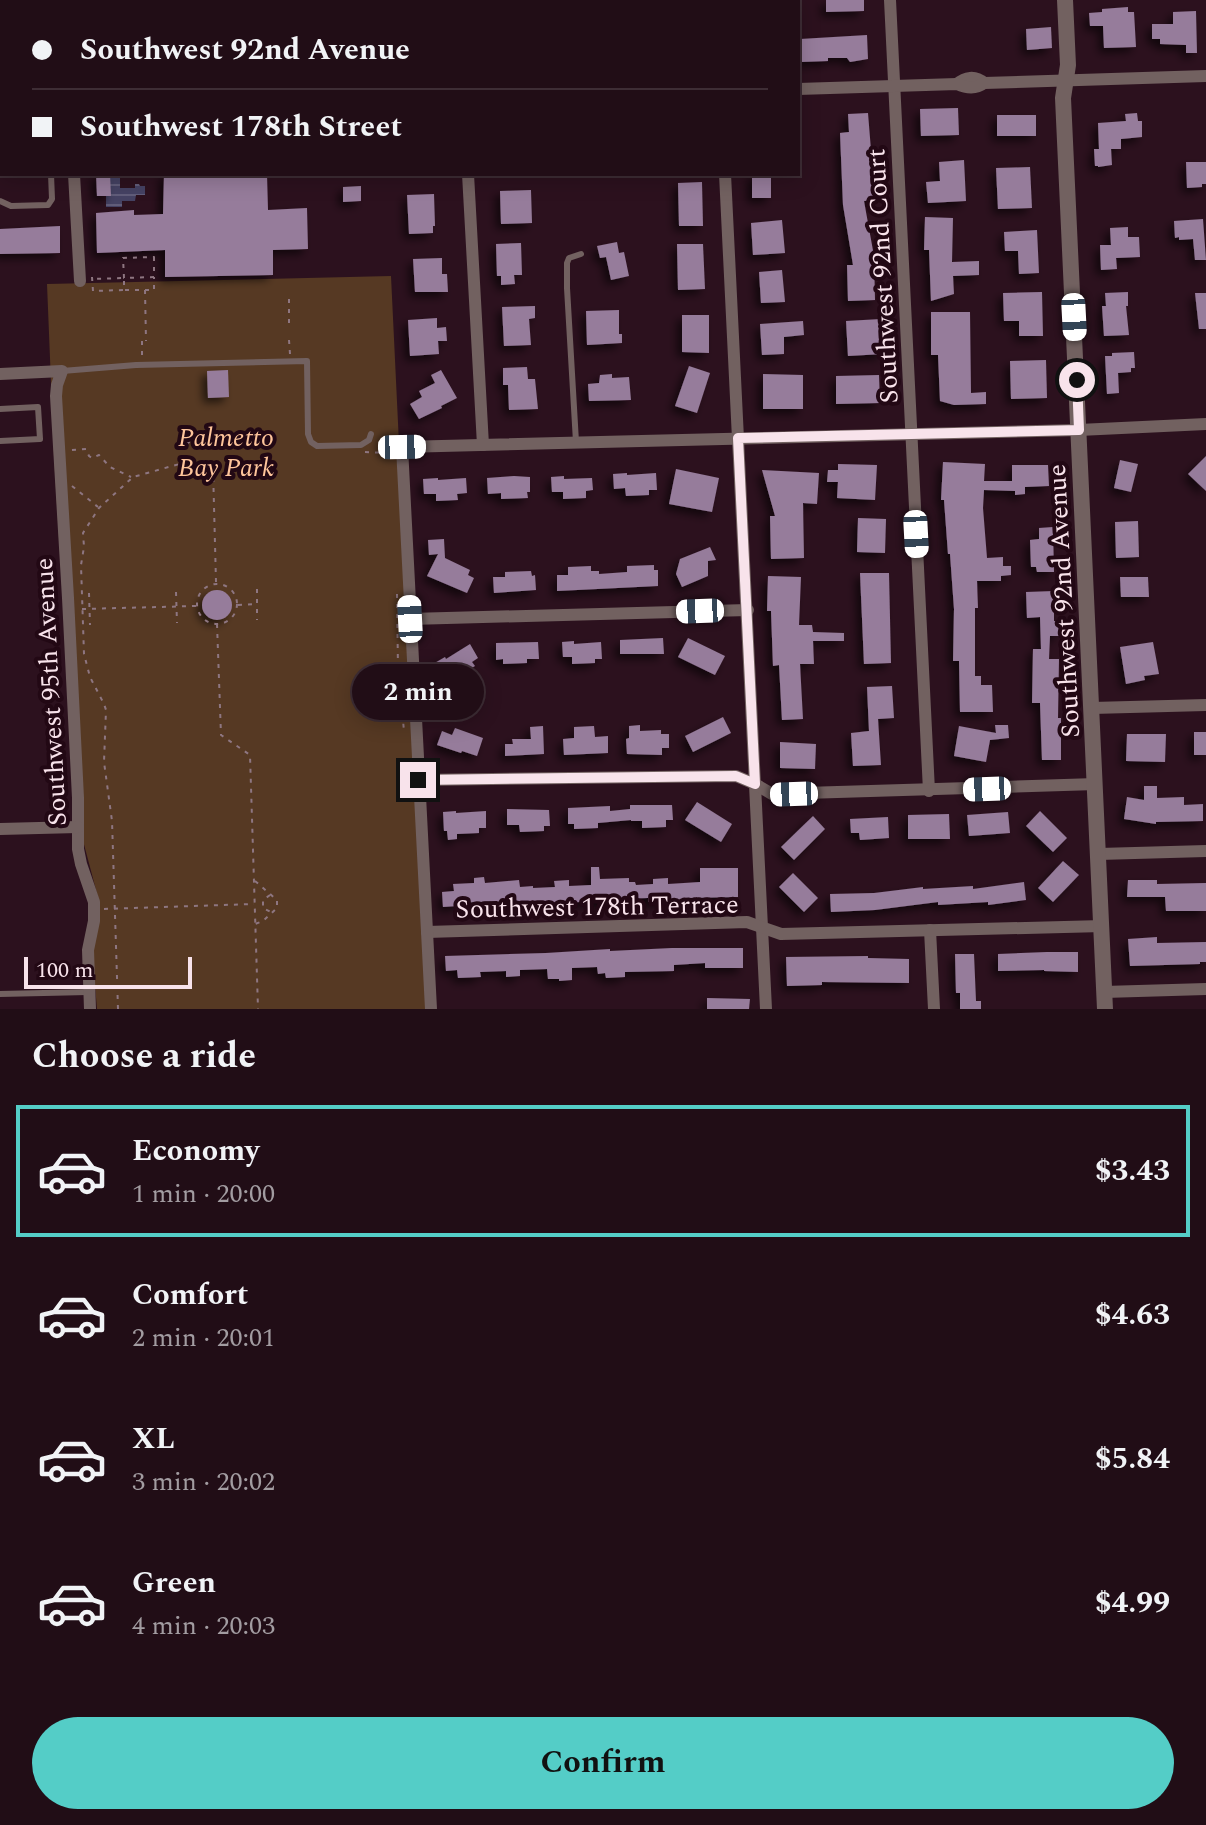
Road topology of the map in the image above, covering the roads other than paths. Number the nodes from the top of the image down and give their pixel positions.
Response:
1 (890, 0) edge
2 (1065, 0) edge
3 (1206, 76) edge
4 (1066, 81) junction
5 (895, 85) junction
6 (800, 89) edge
7 (51, 176) edge
8 (74, 176) edge
9 (468, 176) edge
10 (725, 176) edge
11 (0, 201) edge
12 (581, 254) dead end
13 (88, 279) road end
14 (62, 371) junction
15 (0, 374) edge
16 (0, 409) edge
17 (1206, 424) edge
18 (1079, 430) junction
19 (911, 433) junction
20 (371, 434) dead end
21 (738, 438) junction
22 (0, 441) edge
23 (576, 442) junction
24 (483, 445) junction
25 (748, 610) junction
26 (410, 619) junction
27 (1206, 705) edge
28 (1092, 708) junction
29 (418, 780) junction
30 (755, 784) junction
31 (1096, 784) junction
32 (929, 791) junction
33 (78, 827) junction
34 (0, 829) edge
35 (1206, 851) edge
36 (1099, 854) junction
37 (1103, 926) junction
38 (762, 927) junction
39 (930, 930) junction
40 (427, 932) junction
41 (1206, 989) edge
42 (89, 992) junction
43 (0, 994) edge
44 (1105, 1000) edge
45 (90, 1009) edge
46 (431, 1009) edge
47 (766, 1009) edge
48 (934, 1009) edge

1 - 5 street, Southwest 92nd Court
2 - 4 street, Southwest 92nd Avenue
3 - 4 street
4 - 5 street
4 - 18 street, Southwest 92nd Avenue
5 - 6 street
5 - 19 street, Southwest 92nd Court
7 - 11 lane
8 - 13 street
9 - 24 street
10 - 21 street
12 - 23 lane
14 - 15 street
14 - 20 lane
14 - 33 street, Southwest 95th Avenue
16 - 22 lane
17 - 18 street
18 - 19 street
18 - 28 street, Southwest 92nd Avenue
19 - 21 street
19 - 32 street, Southwest 92nd Court
21 - 23 street
21 - 25 street
23 - 24 street
24 - 26 street
25 - 26 street
25 - 30 street
26 - 29 street
27 - 28 street
28 - 31 street, Southwest 92nd Avenue
29 - 30 street
29 - 40 street
30 - 32 street
30 - 38 street
31 - 32 street
31 - 36 street, Southwest 92nd Avenue
33 - 34 street
33 - 42 street, Southwest 95th Avenue
35 - 36 street
36 - 37 street, Southwest 92nd Avenue
37 - 39 street, Southwest 178th Terrace
37 - 44 street, Southwest 92nd Avenue
38 - 39 street, Southwest 178th Terrace
38 - 40 street, Southwest 178th Terrace
38 - 47 street
39 - 48 street
40 - 46 street
41 - 44 street
42 - 43 lane
42 - 45 street, Southwest 95th Avenue

